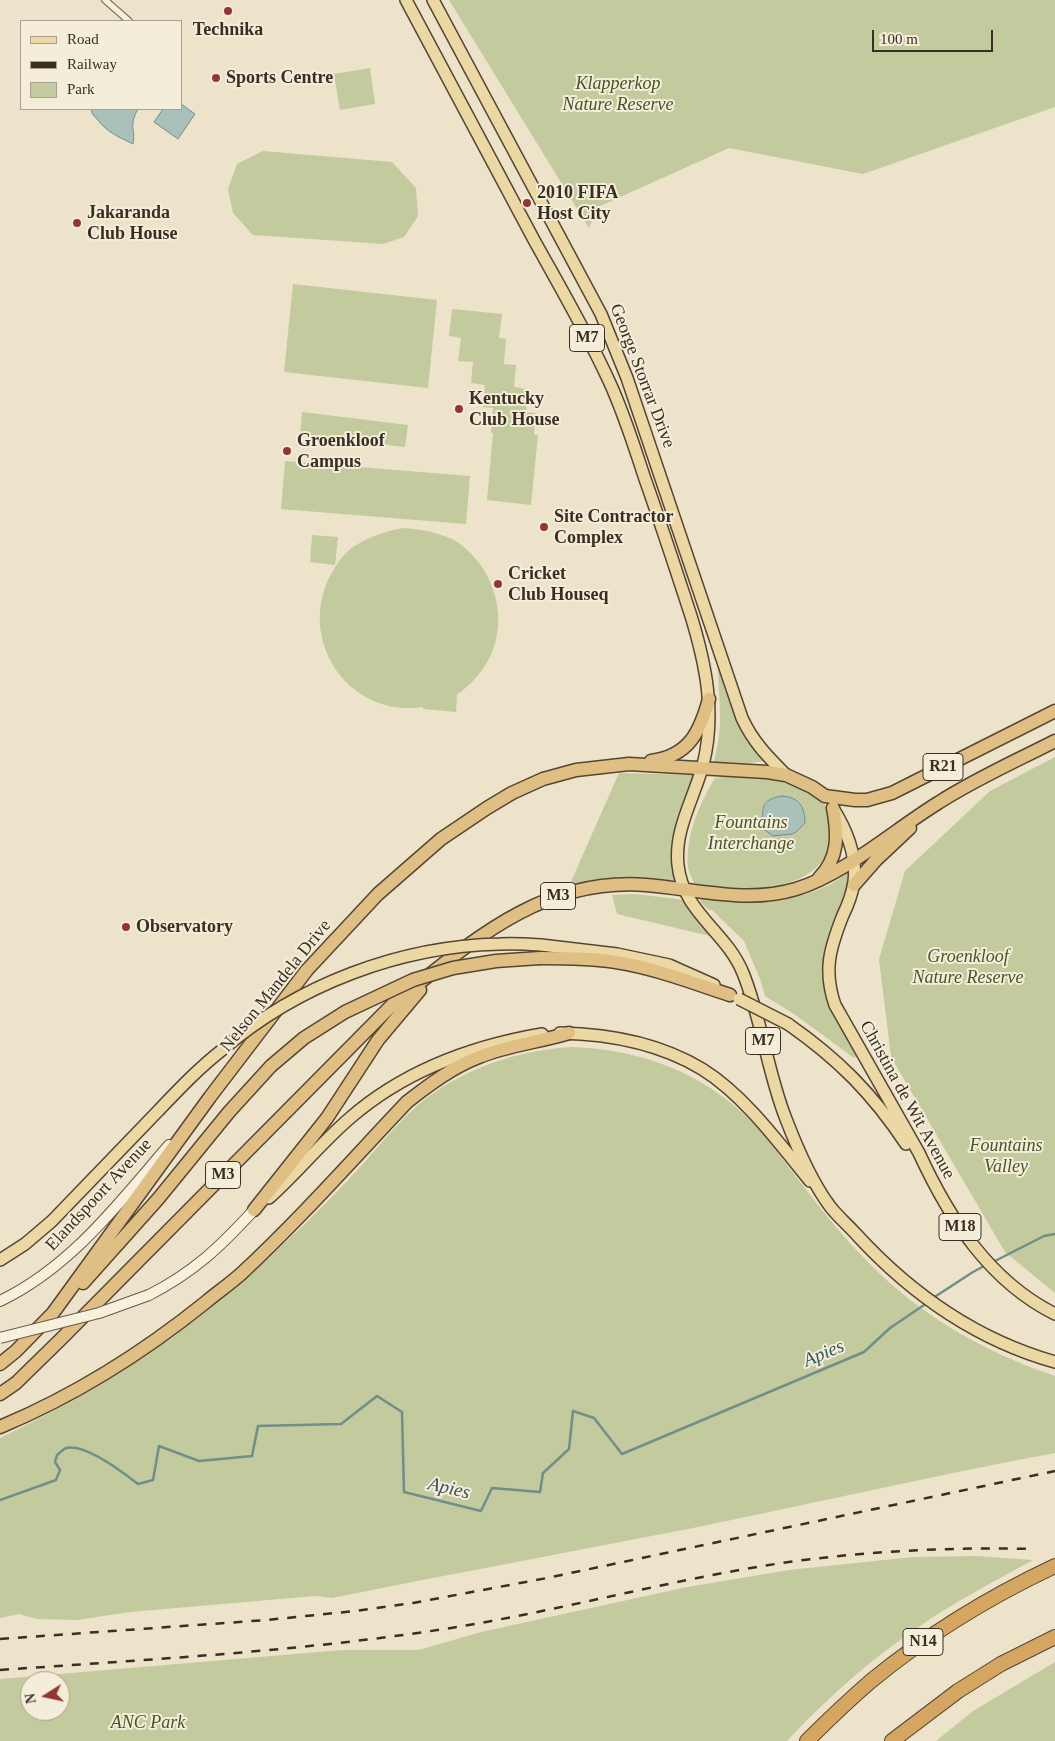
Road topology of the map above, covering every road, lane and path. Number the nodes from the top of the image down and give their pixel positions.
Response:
1 (105, 0) edge
2 (406, 0) edge
3 (433, 0) edge
4 (127, 20) edge
5 (709, 699) junction
6 (1055, 711) edge
7 (1055, 741) edge
8 (629, 764) junction
9 (702, 768) junction
10 (786, 775) junction
11 (825, 796) junction
12 (833, 808) junction
13 (923, 812) junction
14 (853, 860) junction
15 (814, 883) junction
16 (854, 884) junction
17 (684, 889) junction
18 (541, 951) junction
19 (449, 960) junction
20 (735, 997) joint
21 (569, 1033) junction
22 (210, 1098) junction
23 (928, 1174) junction
24 (828, 1204) junction
25 (254, 1210) junction
26 (0, 1260) edge
27 (0, 1300) edge
28 (53, 1313) junction
29 (1055, 1314) edge
30 (0, 1338) edge
31 (1055, 1362) edge
32 (0, 1364) edge
33 (0, 1394) edge
34 (0, 1427) edge
35 (1055, 1566) edge
36 (1055, 1637) edge
37 (808, 1741) edge
38 (892, 1741) edge

1 - 4 street
2 - 5 main road, George Storrar Drive / M7
3 - 10 main road, George Storrar Drive / M7
5 - 8 highway
5 - 9 main road, George Storrar Drive / M7
6 - 11 highway, R21
7 - 13 highway, R21
8 - 9 highway, Nelson Mandela Drive
8 - 22 highway, Nelson Mandela Drive
9 - 10 highway
9 - 17 main road, M7
10 - 11 highway, M7
11 - 12 main road, M7
12 - 14 main road, M7
12 - 15 highway
13 - 14 highway, R21
13 - 16 highway
14 - 15 highway, M3
14 - 16 main road, Christina de Wit Avenue / M7
15 - 17 highway, M3
16 - 23 main road, Christina de Wit Avenue / M7
17 - 19 highway, M3
17 - 24 main road, M7
18 - 20 highway
18 - 26 main road, bridge
18 - 28 highway, bridge
19 - 25 highway
19 - 33 highway, M3
20 - 23 main road, bridge
21 - 24 main road
21 - 25 main road
21 - 34 highway
22 - 27 main road, Elandspoort Avenue
22 - 28 highway, Nelson Mandela Drive
23 - 29 main road, Christina de Wit Avenue / M18
24 - 31 main road
25 - 30 main road, bridge
28 - 32 highway, Nelson Mandela Drive
35 - 37 highway, N14
36 - 38 highway

